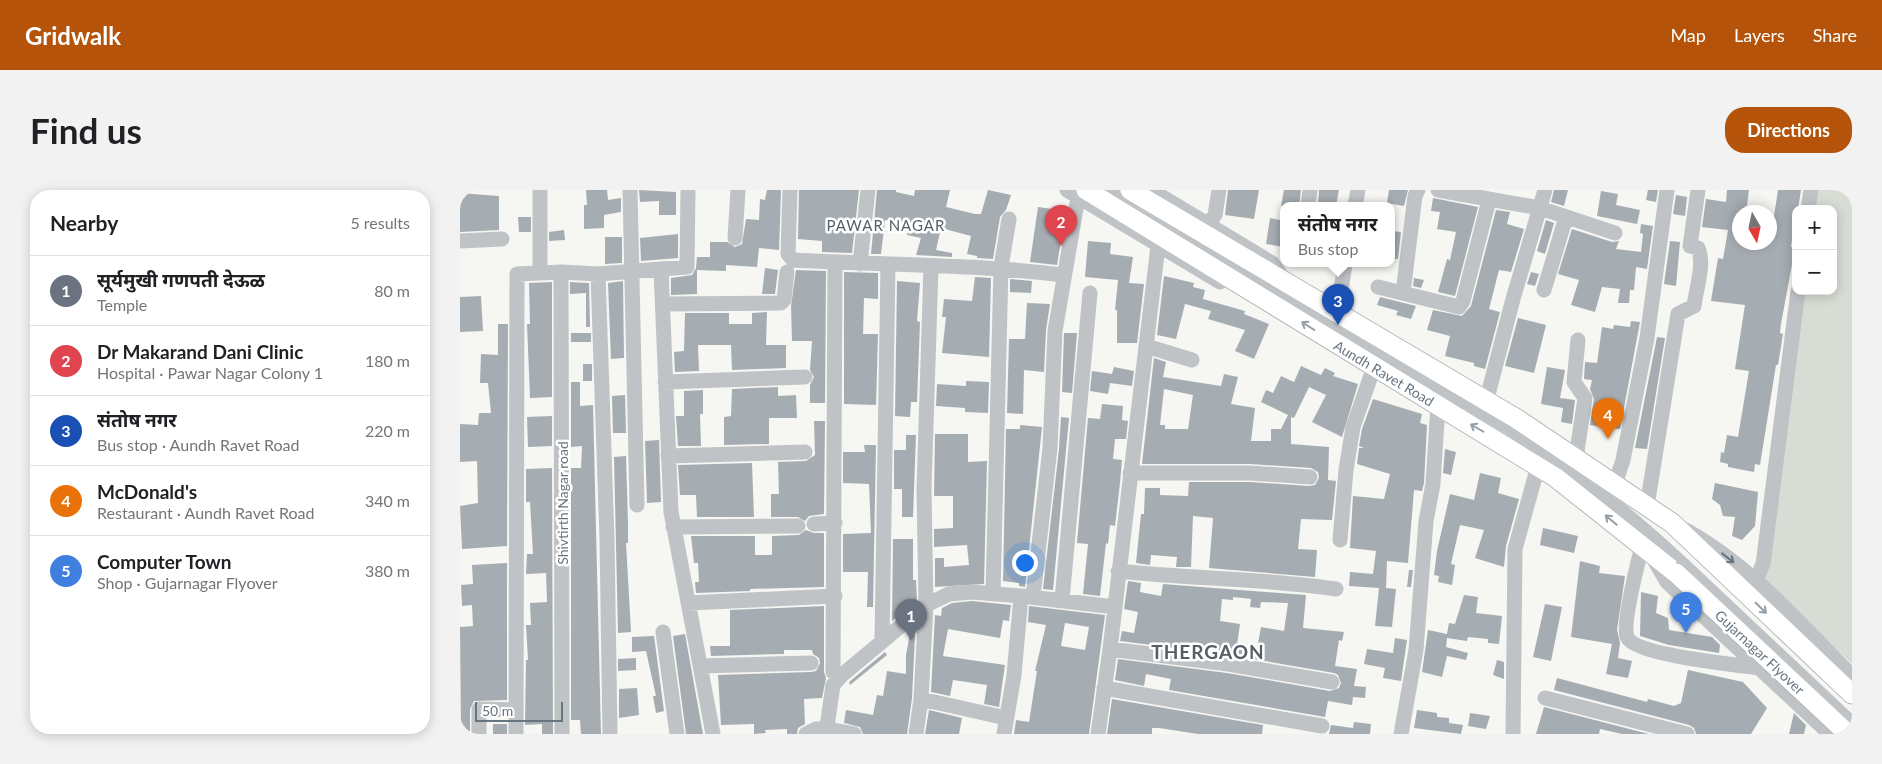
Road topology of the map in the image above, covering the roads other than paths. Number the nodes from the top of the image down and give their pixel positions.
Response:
1 (540, 190) edge
2 (630, 190) edge
3 (688, 190) edge
4 (738, 190) edge
5 (790, 190) edge
6 (868, 190) edge
7 (1107, 190) edge
8 (1130, 190) edge
9 (1151, 190) edge
10 (1219, 190) edge
11 (1418, 190) edge
12 (1438, 190) edge
13 (1546, 190) edge
14 (1667, 190) edge
15 (1698, 190) edge
16 (1811, 190) edge
17 (1077, 192) edge
18 (1489, 200) junction
19 (1809, 205) edge
20 (1540, 208) junction
21 (1566, 217) junction
22 (1010, 219) dead end
23 (1208, 224) junction
24 (1615, 233) dead end
25 (735, 238) dead end
26 (502, 239) dead end
27 (460, 241) edge
28 (1158, 246) junction
29 (834, 262) junction
30 (860, 264) junction
31 (888, 265) junction
32 (931, 267) junction
33 (1001, 267) junction
34 (1345, 267) edge
35 (661, 269) junction
36 (561, 272) junction
37 (631, 272) junction
38 (787, 272) dead end
39 (540, 273) junction
40 (598, 274) junction
41 (1063, 275) junction
42 (1288, 285) junction
43 (1378, 287) dead end
44 (1544, 290) dead end
45 (1090, 293) dead end
46 (1403, 293) junction
47 (1797, 295) edge
48 (663, 304) junction
49 (1274, 304) junction
50 (1331, 310) junction
51 (1578, 340) dead end
52 (1146, 346) junction
53 (1192, 360) dead end
54 (1374, 367) junction
55 (805, 377) dead end
56 (665, 382) junction
57 (1486, 402) junction
58 (1438, 405) junction
59 (805, 452) dead end
60 (668, 456) junction
61 (1576, 458) junction
62 (1538, 466) junction
63 (1130, 473) junction
64 (1310, 477) dead end
65 (1615, 484) junction
66 (637, 505) dead end
67 (1647, 506) junction
68 (1672, 522) junction
69 (814, 524) dead end
70 (835, 524) junction
71 (798, 526) dead end
72 (673, 527) junction
73 (1340, 540) dead end
74 (1645, 548) junction
75 (1679, 569) junction
76 (1118, 571) junction
77 (1756, 580) junction
78 (1336, 589) dead end
79 (993, 594) junction
80 (835, 596) junction
81 (1027, 596) junction
82 (1062, 600) junction
83 (688, 603) junction
84 (926, 606) junction
85 (1115, 607) junction
86 (663, 632) dead end
87 (882, 641) junction
88 (1110, 649) junction
89 (811, 663) dead end
90 (701, 666) junction
91 (1760, 668) junction
92 (842, 675) junction
93 (1852, 676) edge
94 (1332, 682) dead end
95 (1104, 688) junction
96 (1852, 694) edge
97 (1545, 698) dead end
98 (921, 699) junction
99 (516, 710) junction
100 (1006, 718) junction
101 (1852, 720) edge
102 (1852, 724) edge
103 (1322, 726) dead end
104 (826, 730) edge
105 (479, 734) edge
106 (516, 734) edge
107 (562, 734) edge
108 (610, 734) edge
109 (677, 734) edge
110 (714, 734) edge
111 (806, 734) edge
112 (854, 734) edge
113 (916, 734) edge
114 (1004, 734) edge
115 (1098, 734) edge
116 (1401, 734) edge
117 (1513, 734) edge
118 (1687, 734) edge
119 (1830, 734) edge
120 (1838, 734) edge
121 (1848, 734) edge

1 - 39 street
2 - 37 street
3 - 35 street
4 - 25 street
5 - 29 street
6 - 30 street
7 - 75 street
8 - 42 main road, Aundh Ravet Road
9 - 23 street
10 - 23 street
11 - 46 street
12 - 18 street
13 - 20 street
14 - 65 street
15 - 67 street
16 - 19 street
17 - 28 street
17 - 41 street
17 - 49 main road, Aundh Ravet Road
18 - 20 street
18 - 46 street
20 - 21 street
20 - 57 street
21 - 24 street
21 - 44 street
22 - 33 street
23 - 42 street
26 - 27 street
28 - 49 street
28 - 52 street
29 - 30 street
29 - 70 street
30 - 31 street
31 - 32 street
31 - 87 street
32 - 33 street
32 - 84 street
33 - 41 street
33 - 79 street
34 - 50 street
35 - 37 street
35 - 48 street
36 - 39 street
36 - 40 street
36 - 107 street, Shivtirth Nagar road
37 - 40 street
37 - 66 street
38 - 48 street
39 - 99 street
40 - 108 street
41 - 81 street
42 - 50 main road, Aundh Ravet Road
43 - 46 street
45 - 82 street
47 - 77 street
48 - 56 street
54 -> 49 main road, Aundh Ravet Road
50 - 57 main road, Aundh Ravet Road
51 - 61 street
52 - 53 street
52 - 63 street
54 - 58 main road, Aundh Ravet Road
54 - 73 street
55 - 56 street
56 - 60 street
57 - 61 main road, Aundh Ravet Road
62 -> 58 main road, Aundh Ravet Road
58 - 116 street
59 - 60 street
60 - 72 street
61 - 65 main road, Aundh Ravet Road
74 -> 62 main road, Aundh Ravet Road
62 - 117 street
63 - 64 street
63 - 76 street
65 - 67 main road, Aundh Ravet Road
67 - 68 main road, Aundh Ravet Road
68 -> 77 street
68 -> 96 main road
69 - 70 street
70 - 80 street
71 - 72 street
72 - 83 street
74 - 75 main road, Gujarnagar Flyover
74 - 91 street
74 - 91 street
75 - 102 street, bridge
75 - 121 main road, Gujarnagar Flyover, bridge
76 - 78 street
76 - 85 street
77 - 93 street
79 - 81 street
79 - 84 street
80 - 83 street
80 - 92 street
81 - 82 street
81 - 100 street
82 - 85 street
83 - 90 street
84 - 87 street
84 - 98 street
85 - 88 street
86 - 109 street
87 - 92 street
88 - 94 street
88 - 95 street
89 - 90 street
90 - 110 street
91 - 119 street
92 - 104 street
95 - 103 street
95 - 115 street
97 - 118 street
98 - 100 street
98 - 113 street
99 - 105 street
99 - 106 street
100 - 114 street
101 - 120 street
104 - 111 street
104 - 112 street

